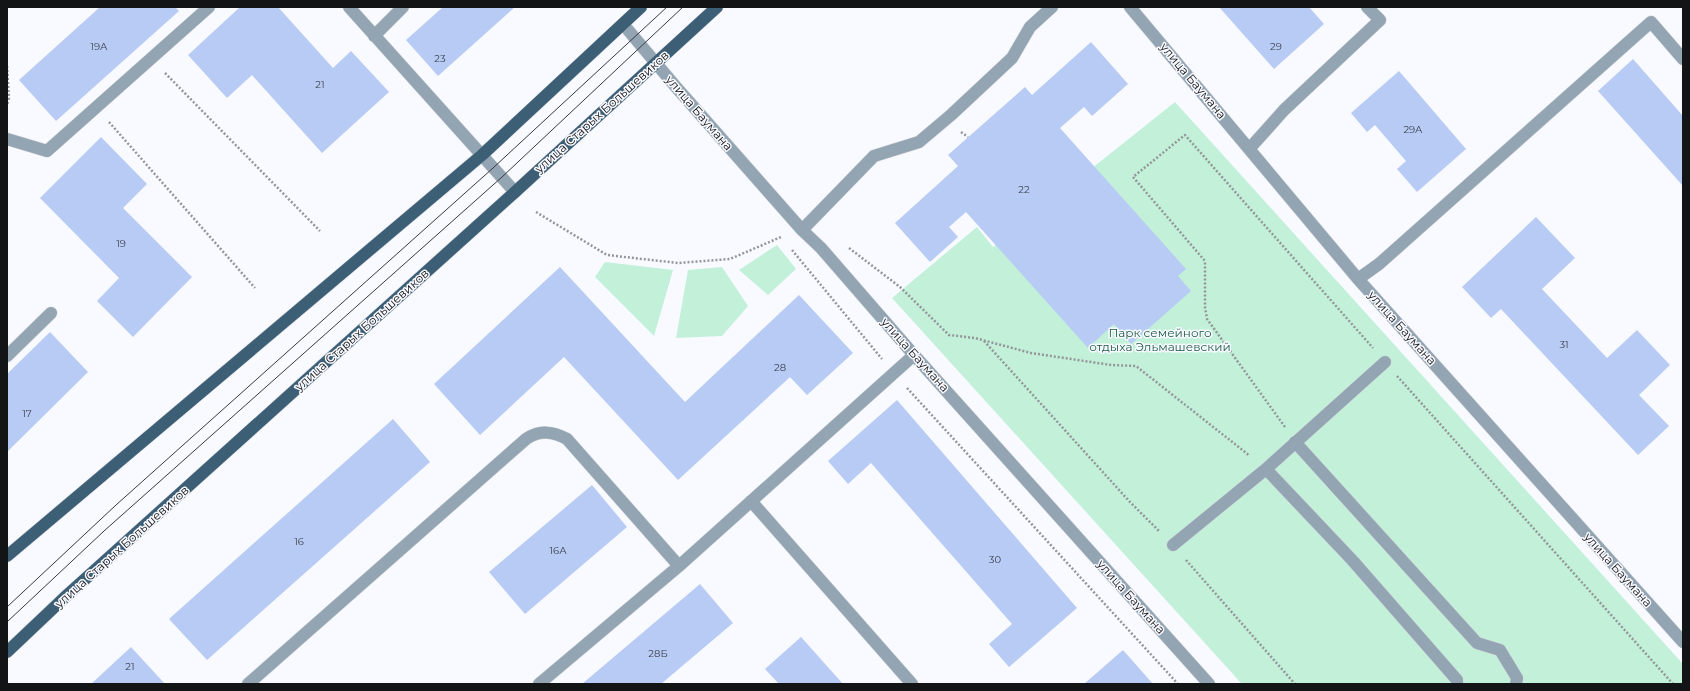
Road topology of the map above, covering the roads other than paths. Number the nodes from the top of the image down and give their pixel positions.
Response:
1 (209, 7) edge
2 (348, 7) edge
3 (403, 7) edge
4 (641, 7) edge
5 (717, 7) edge
6 (1052, 7) edge
7 (1130, 7) edge
8 (1367, 7) edge
9 (623, 24) junction
10 (374, 36) junction
11 (1683, 59) edge
12 (656, 63) junction
13 (7, 139) edge
14 (1250, 148) junction
15 (482, 155) junction
16 (515, 192) junction
17 (802, 230) junction
18 (1358, 279) junction
19 (51, 313) dead end
20 (914, 355) junction
21 (7, 356) edge
22 (1384, 362) dead end
23 (1295, 442) junction
24 (1266, 469) junction
25 (751, 501) junction
26 (1172, 545) road end
27 (7, 556) edge
28 (679, 566) junction
29 (1683, 642) edge
30 (7, 652) edge
31 (248, 684) edge
32 (539, 684) edge
33 (912, 684) edge
34 (1209, 684) edge
35 (1457, 684) edge
36 (1516, 684) edge

1 - 13 street
2 - 10 street
3 - 10 street
4 - 9 main road
5 - 12 main road, улица Старых Большевиков
6 - 17 street
7 - 14 street, улица Баумана
8 - 14 street
9 - 12 street, улица Баумана
9 - 15 main road
10 - 15 street
11 - 18 street
12 - 16 main road, улица Старых Большевиков
12 - 17 street, улица Баумана
14 - 18 street, улица Баумана
15 - 16 street
15 - 27 main road
16 - 30 main road, улица Старых Большевиков
17 - 20 street, улица Баумана
18 - 29 street, улица Баумана
19 - 21 street
20 - 25 street
20 - 34 street, улица Баумана
22 - 23 street
23 - 24 street
23 - 36 street
24 - 26 street
24 - 35 street
25 - 28 street
25 - 33 street
28 - 31 street
28 - 32 street

